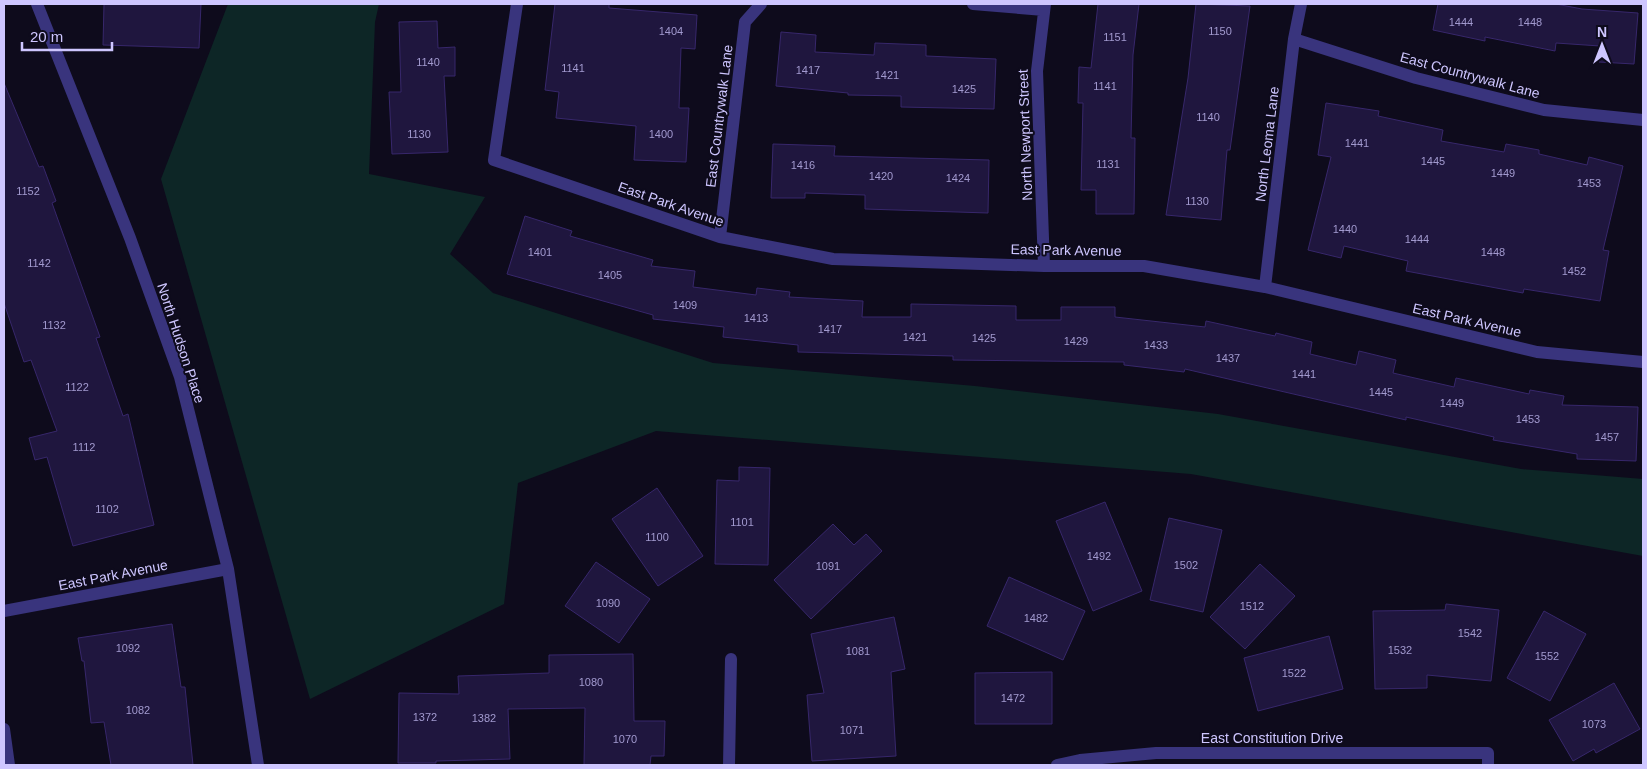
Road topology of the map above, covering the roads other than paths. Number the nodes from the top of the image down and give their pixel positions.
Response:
1 (37, 4) edge
2 (517, 4) edge
3 (761, 4) edge
4 (973, 4) edge
5 (1301, 4) edge
6 (1045, 7) edge
7 (1294, 39) junction
8 (1643, 120) edge
9 (720, 237) junction
10 (1044, 266) junction
11 (1266, 288) junction
12 (1643, 362) edge
13 (228, 569) junction
14 (4, 611) edge
15 (732, 659) dead end
16 (4, 728) edge
17 (1488, 759) edge
18 (9, 765) edge
19 (258, 765) edge
20 (729, 765) edge
21 (1057, 765) edge

1 - 13 street, North Hudson Place
2 - 9 street, East Park Avenue
3 - 9 street, East Countrywalk Lane
4 - 6 street
5 - 7 street, North Leoma Lane
6 - 10 street, North Newport Street
7 - 8 street, East Countrywalk Lane
7 - 11 street, North Leoma Lane
9 - 10 street, East Park Avenue
10 - 11 street, East Park Avenue
11 - 12 street, East Park Avenue
13 - 14 street, East Park Avenue
13 - 19 street, North Hudson Place
15 - 20 street
16 - 18 street
17 - 21 street, East Constitution Drive

